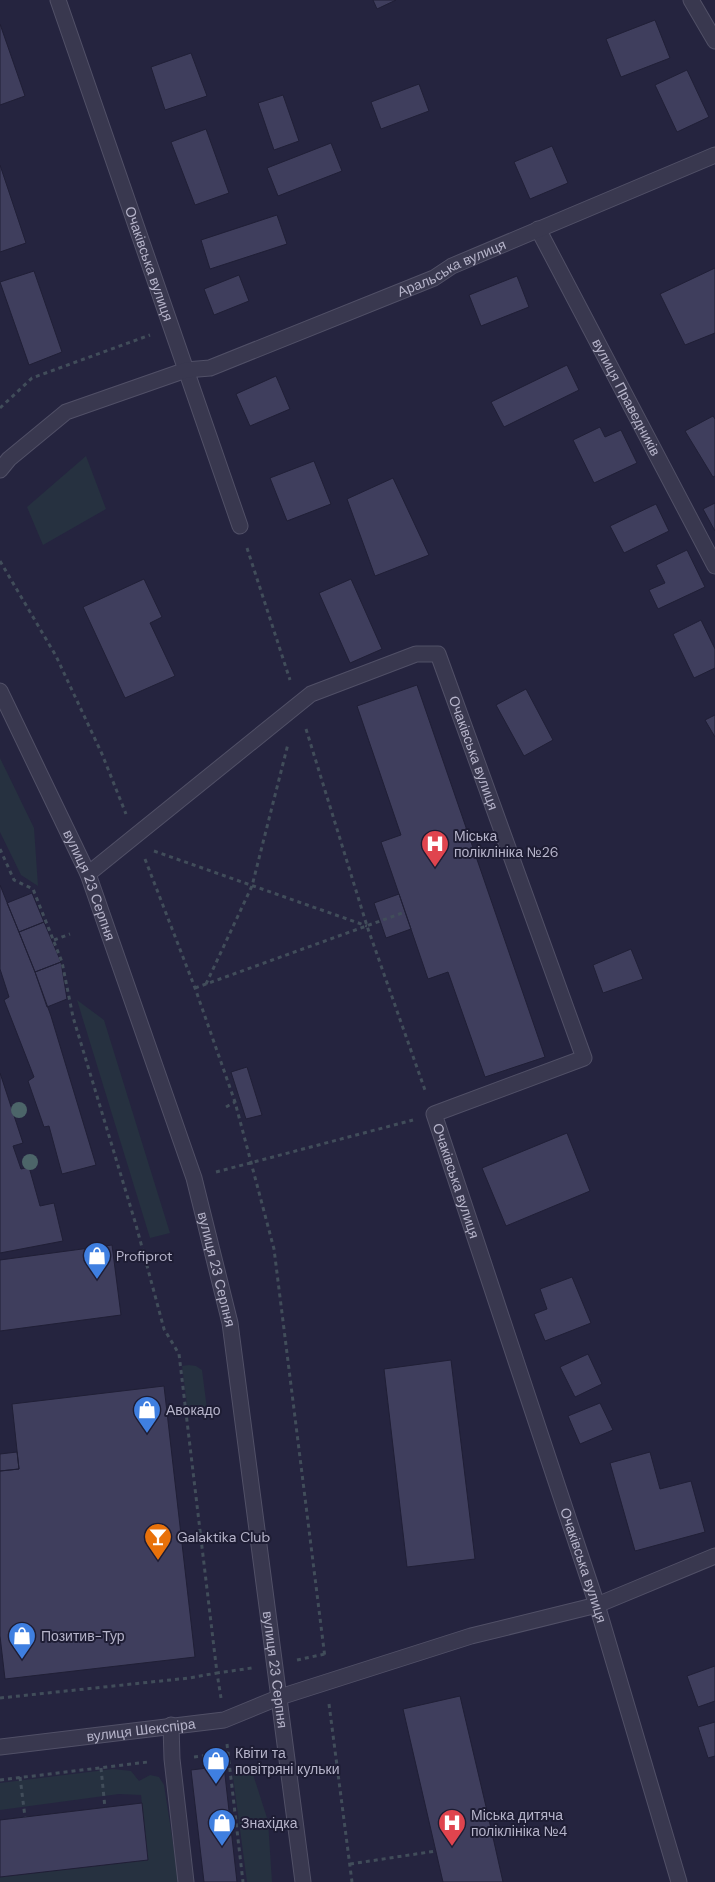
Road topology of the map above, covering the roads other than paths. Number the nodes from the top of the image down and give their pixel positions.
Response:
1 (58, 0) edge
2 (692, 0) edge
3 (715, 41) edge
4 (715, 155) edge
5 (538, 229) junction
6 (186, 370) junction
7 (0, 470) edge
8 (240, 526) road end
9 (715, 566) edge
10 (0, 691) edge
11 (88, 874) junction
12 (715, 1556) edge
13 (597, 1606) junction
14 (280, 1697) junction
15 (171, 1726) junction
16 (0, 1747) edge
17 (186, 1882) edge
18 (303, 1882) edge
19 (679, 1882) edge

1 - 6 street, Очаківська вулиця
2 - 3 street
4 - 5 street, Аральська вулиця
5 - 6 street, Аральська вулиця
5 - 9 street, вулиця Праведників
6 - 7 street, Аральська вулиця
6 - 8 street, Очаківська вулиця
10 - 11 street, вулиця 23 Серпня
11 - 13 street, Очаківська вулиця
11 - 14 street, вулиця 23 Серпня
12 - 13 street, вулиця Шекспіра
13 - 14 street, вулиця Шекспіра
13 - 19 street, Очаківська вулиця
14 - 15 street, вулиця Шекспіра
14 - 18 street, вулиця 23 Серпня
15 - 16 street, вулиця Шекспіра
15 - 17 street

